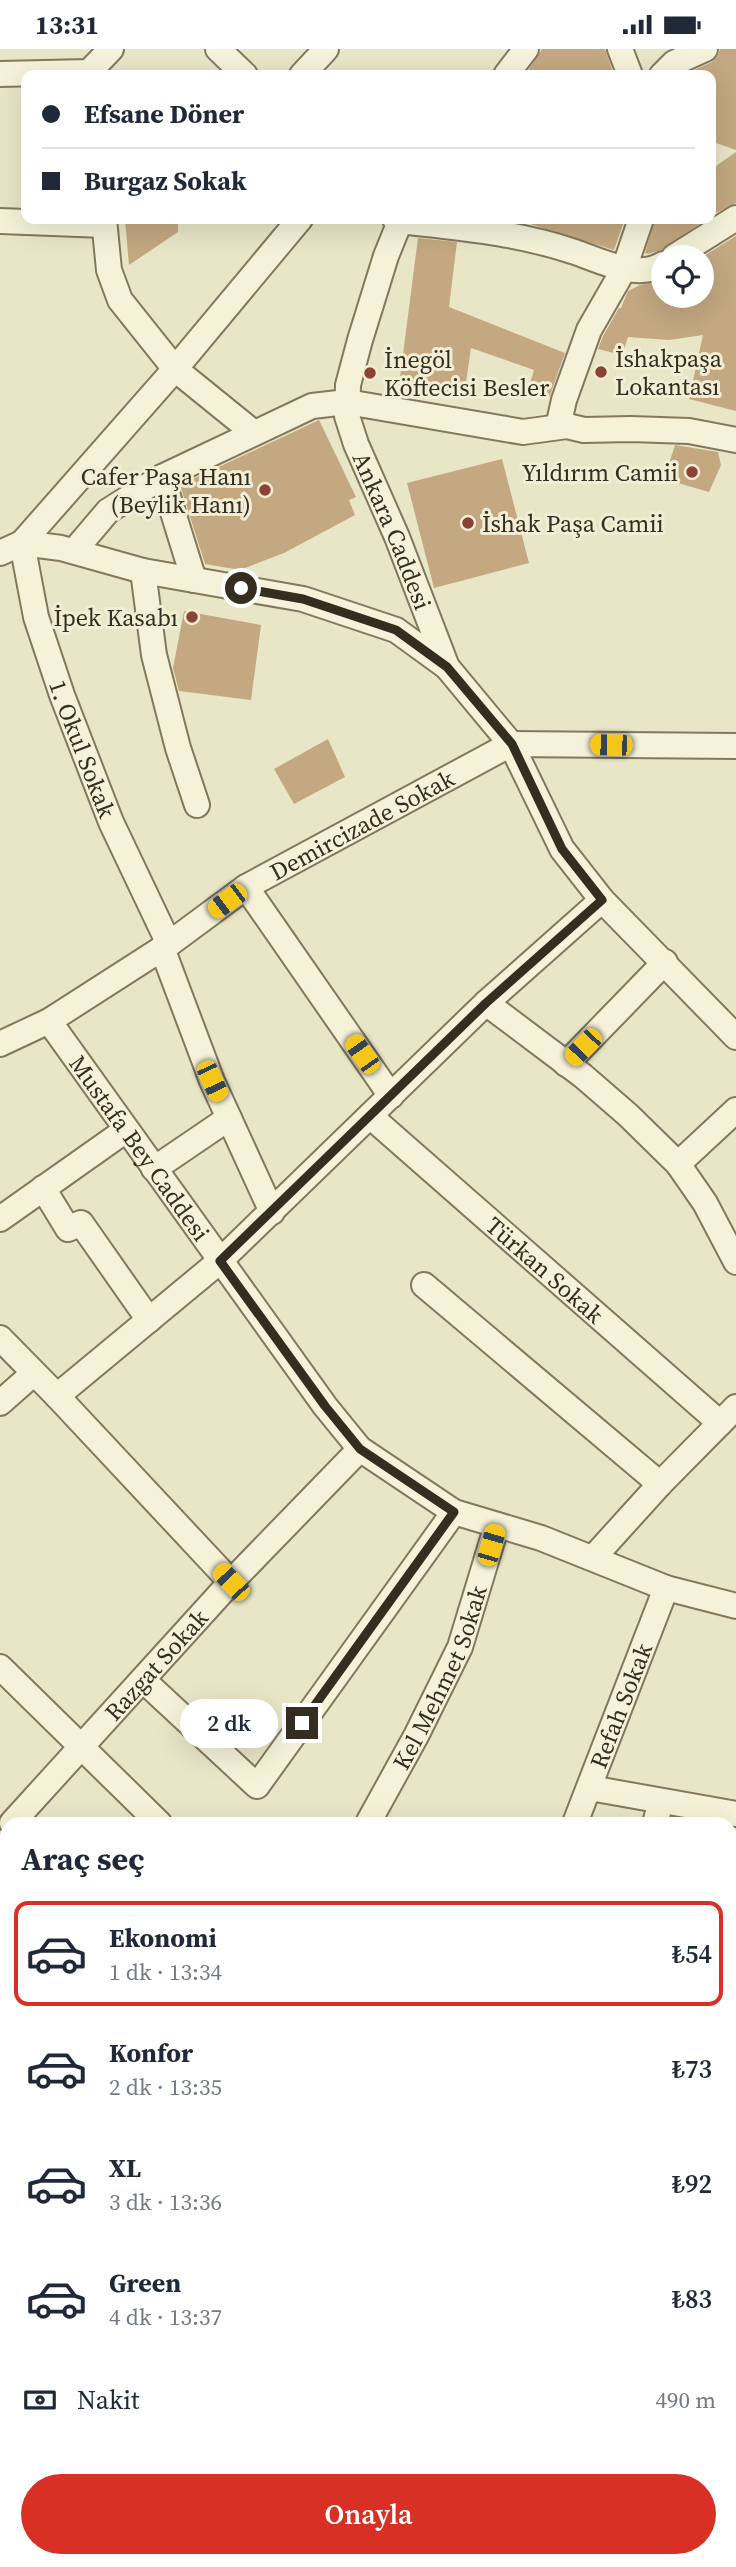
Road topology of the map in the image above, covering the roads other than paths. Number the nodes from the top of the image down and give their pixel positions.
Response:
1 (111, 49) edge
2 (218, 49) edge
3 (326, 49) edge
4 (526, 49) edge
5 (620, 49) edge
6 (705, 49) edge
7 (93, 70) edge
8 (240, 70) edge
9 (307, 70) edge
10 (510, 70) edge
11 (628, 70) edge
12 (667, 70) edge
13 (0, 74) edge
14 (21, 74) edge
15 (736, 218) edge
16 (0, 221) edge
17 (21, 221) edge
18 (104, 224) edge
19 (296, 224) edge
20 (397, 224) edge
21 (469, 224) edge
22 (639, 224) edge
23 (523, 227) edge
24 (693, 245) edge
25 (624, 269) junction
26 (651, 270) edge
27 (175, 369) junction
28 (347, 402) junction
29 (567, 426) junction
30 (254, 433) junction
31 (736, 440) edge
32 (162, 477) junction
33 (11, 548) edge
34 (74, 551) junction
35 (143, 571) junction
36 (194, 580) junction
37 (447, 667) junction
38 (512, 744) junction
39 (736, 746) edge
40 (197, 806) dead end
41 (246, 887) junction
42 (602, 900) junction
43 (165, 946) junction
44 (664, 962) junction
45 (486, 1003) junction
46 (49, 1021) junction
47 (736, 1037) edge
48 (0, 1044) edge
49 (566, 1064) junction
50 (391, 1096) junction
51 (736, 1111) edge
52 (370, 1117) junction
53 (229, 1118) junction
54 (126, 1130) junction
55 (678, 1164) junction
56 (154, 1169) junction
57 (43, 1188) junction
58 (272, 1212) junction
59 (2, 1214) edge
60 (220, 1261) junction
61 (736, 1262) edge
62 (424, 1285) dead end
63 (149, 1319) junction
64 (0, 1338) edge
65 (34, 1373) junction
66 (57, 1396) junction
67 (0, 1403) edge
68 (728, 1415) edge
69 (360, 1449) junction
70 (660, 1483) junction
71 (454, 1512) junction
72 (496, 1525) junction
73 (593, 1559) junction
74 (231, 1582) junction
75 (666, 1588) junction
76 (736, 1606) edge
77 (0, 1667) edge
78 (143, 1680) junction
79 (82, 1749) junction
80 (590, 1788) junction
81 (658, 1813) edge
82 (736, 1814) edge
83 (18, 1817) edge
84 (153, 1817) edge
85 (371, 1817) edge
86 (578, 1817) edge

1 - 7 street
2 - 8 street
3 - 9 street
4 - 10 street
5 - 11 street
6 - 12 street
13 - 14 street
15 - 24 street
16 - 17 street
18 - 27 street
19 - 27 street
20 - 28 street, Ankara Caddesi
21 - 23 street
22 - 25 street
23 - 25 street
25 - 26 street
25 - 29 street
27 - 30 street
27 - 33 street
28 - 29 street
28 - 30 street
28 - 37 street, Ankara Caddesi
29 - 31 street
30 - 32 street
32 - 34 street
32 - 36 street
33 - 34 street
33 - 43 street, 1. Okul Sokak
34 - 35 street
35 - 36 street
35 - 40 street
36 - 37 street
37 - 38 street, Ankara Caddesi
38 - 39 street
38 - 41 street, Demircizade Sokak
38 - 42 street, Ankara Caddesi
41 - 43 street, Demircizade Sokak
41 - 50 street
42 - 44 street, Ankara Caddesi
42 - 45 street
43 - 46 street, Demircizade Sokak
43 - 53 street, 1. Okul Sokak
44 - 47 street, Ankara Caddesi
44 - 49 street
45 - 49 street
45 - 50 street
46 - 48 street, Demircizade Sokak
46 - 54 street, Mustafa Bey Caddesi
49 - 55 street
50 - 52 street
51 - 55 street
52 - 58 street
52 - 68 street, Türkan Sokak
53 - 56 street
53 - 58 street, 1. Okul Sokak
54 - 56 street, Mustafa Bey Caddesi
54 - 57 street
55 - 61 street
56 - 60 street, Mustafa Bey Caddesi
57 - 59 street
57 - 63 street
58 - 60 street
60 - 63 street
60 - 69 street, Mustafa Bey Caddesi
62 - 70 street
63 - 66 street
64 - 65 street
65 - 66 street
65 - 67 street
66 - 74 street
68 - 70 street
69 - 71 street, Mustafa Bey Caddesi
69 - 74 street, Razgat Sokak
70 - 73 street
71 - 72 street, Mustafa Bey Caddesi
71 - 78 street
72 - 73 street, Mustafa Bey Caddesi
72 - 85 street, Kel Mehmet Sokak
73 - 75 street, Mustafa Bey Caddesi
74 - 78 street, Razgat Sokak
75 - 76 street, Mustafa Bey Caddesi
75 - 80 street, Refah Sokak
77 - 79 street
78 - 79 street, Razgat Sokak
79 - 83 street, Razgat Sokak
79 - 84 street
80 - 81 street
80 - 86 street, Refah Sokak
81 - 82 street

